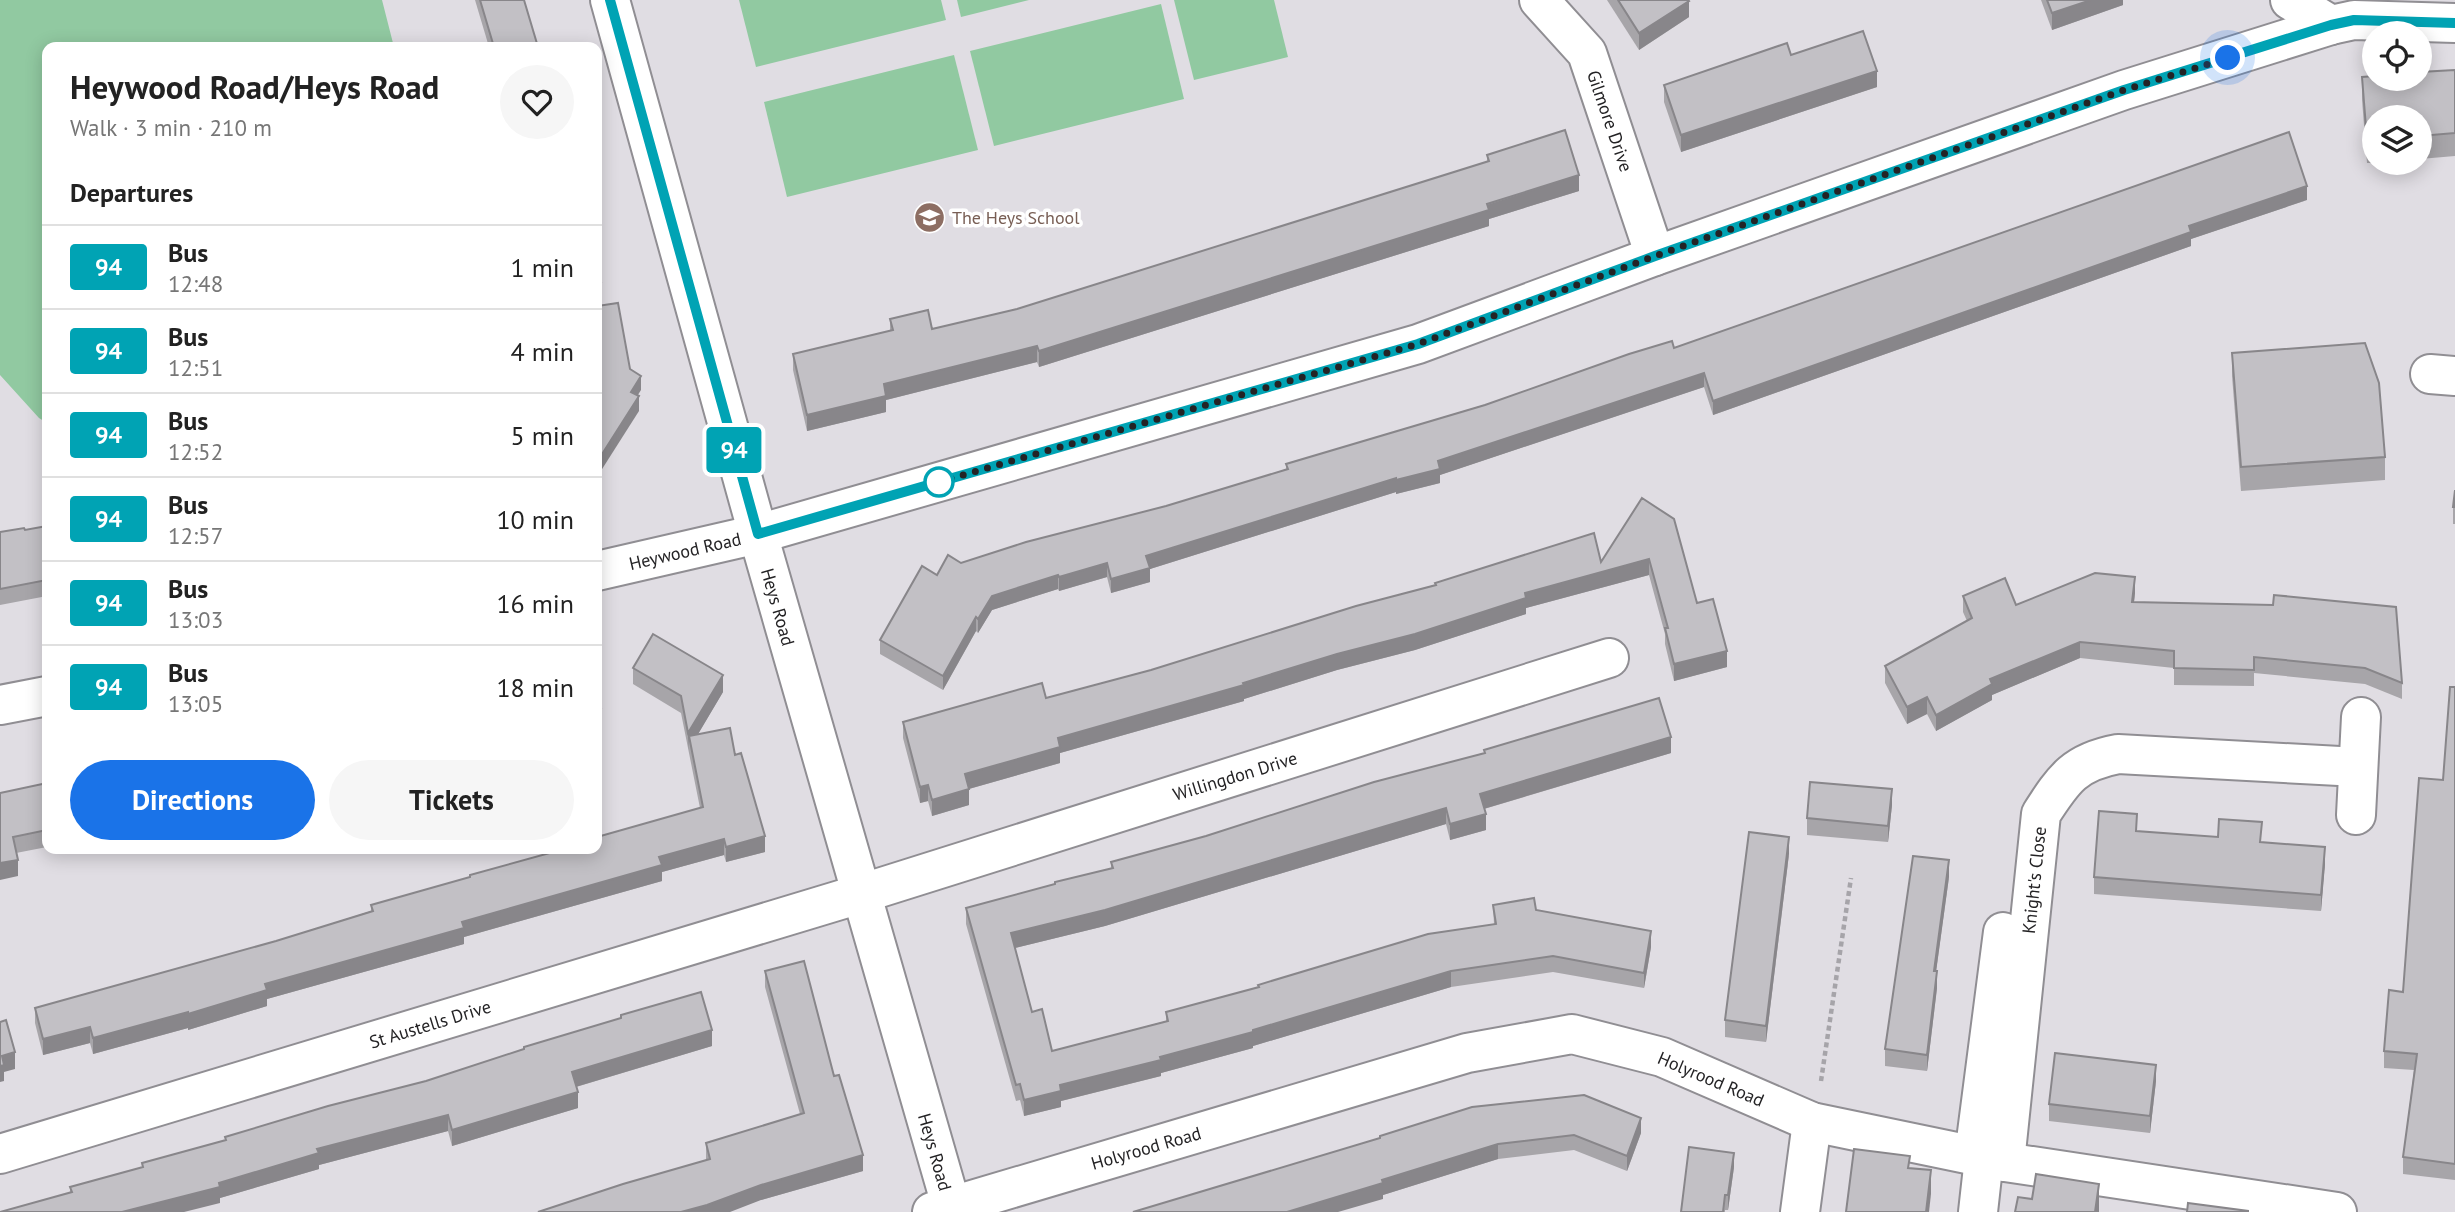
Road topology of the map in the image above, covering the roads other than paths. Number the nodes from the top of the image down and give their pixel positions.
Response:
1 (610, 0) edge
2 (1539, 0) edge
3 (2290, 0) edge
4 (2455, 23) edge
5 (2331, 25) junction
6 (1655, 256) junction
7 (758, 534) junction
8 (602, 570) edge
9 (1609, 658) dead end
10 (42, 697) edge
11 (0, 705) edge
12 (2361, 717) dead end
13 (2358, 767) junction
14 (2356, 815) dead end
15 (2010, 880) dead end
16 (860, 894) junction
17 (1812, 1122) junction
18 (0, 1154) edge
19 (1988, 1158) junction
20 (2150, 1198) edge
21 (945, 1210) edge
22 (1800, 1212) edge
23 (1978, 1212) edge
24 (2327, 1212) edge

1 - 7 street, Heys Road
2 - 6 street, Gilmore Drive
3 - 5 street
4 - 5 street, Heywood Road
5 - 6 street, Heywood Road
6 - 7 street, Heywood Road
7 - 8 street, Heywood Road
7 - 16 street, Heys Road
9 - 16 street, Willingdon Drive
10 - 11 street
12 - 13 street
13 - 14 street
13 - 19 street, Knight's Close
15 - 19 street
16 - 18 street, St Austells Drive
16 - 21 street, Heys Road
17 - 19 street, Holyrood Road
17 - 21 street, Holyrood Road
17 - 22 street
19 - 20 street, Holyrood Road
19 - 23 street
20 - 24 street, Holyrood Road

